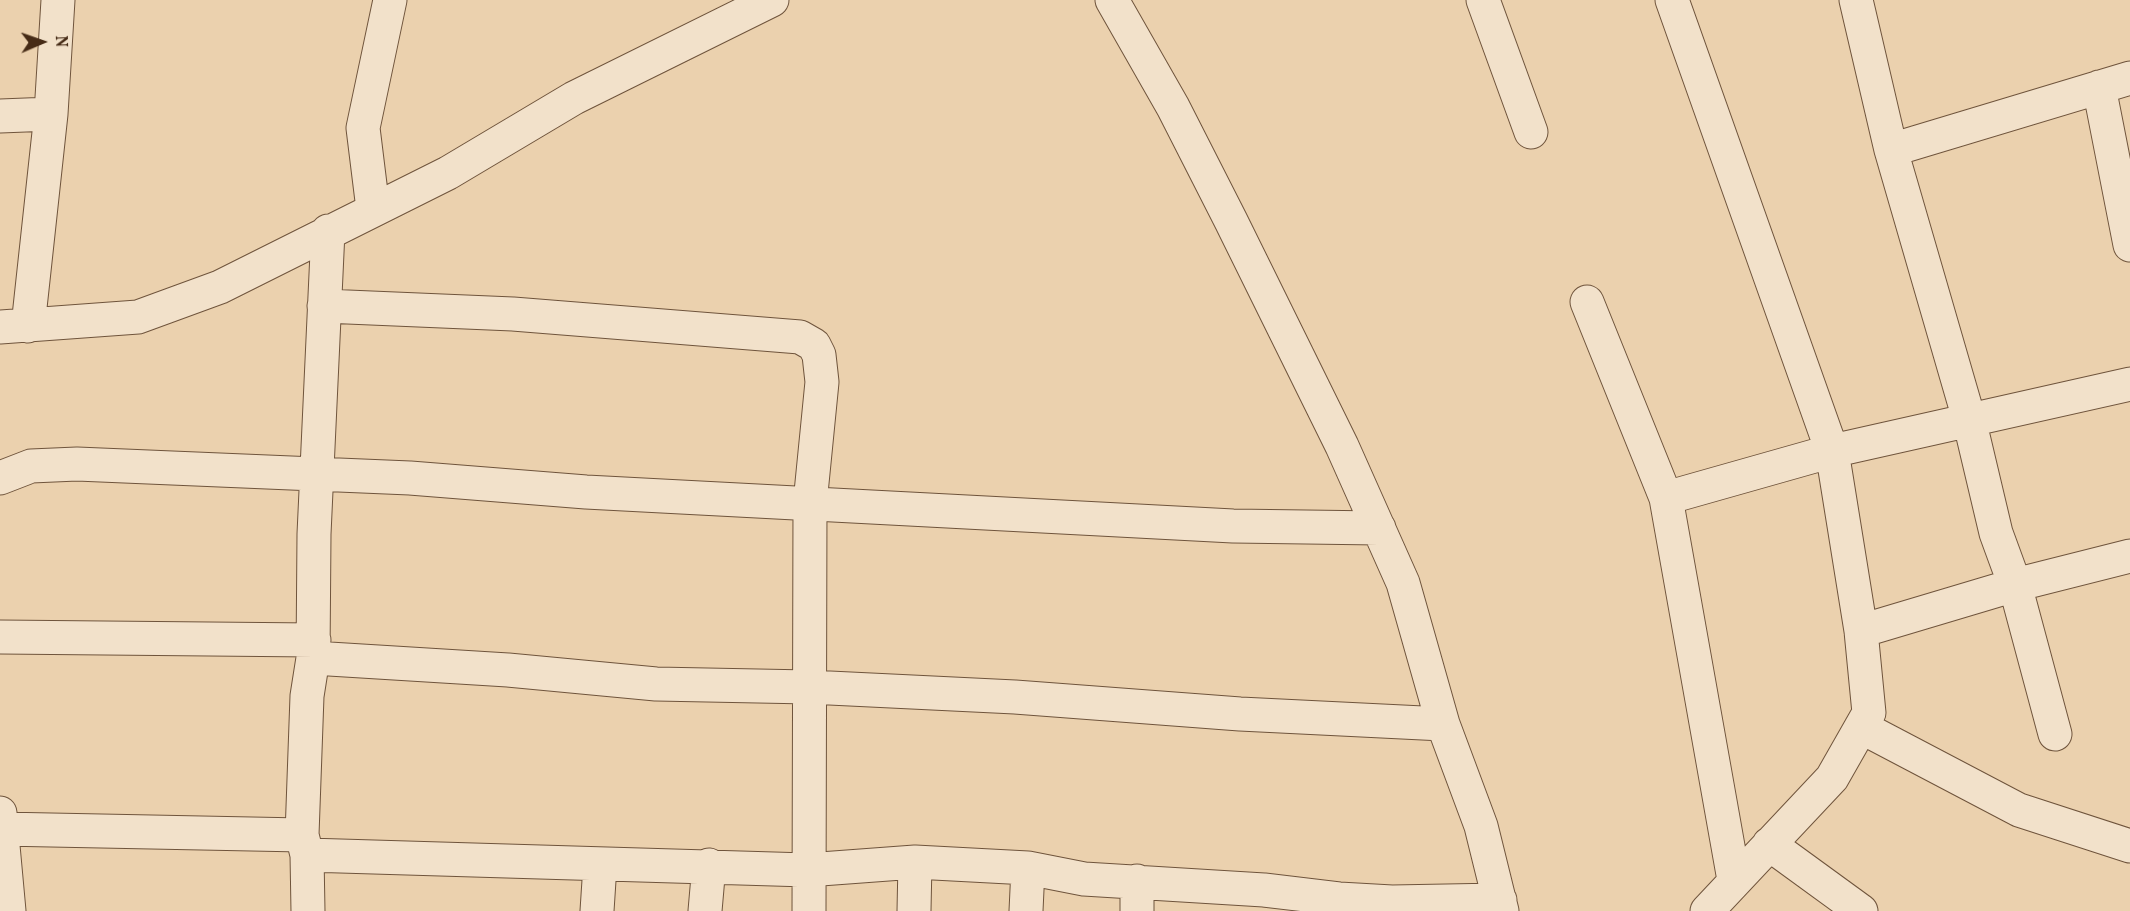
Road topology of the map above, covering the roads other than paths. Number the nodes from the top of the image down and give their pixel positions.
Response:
1 (58, 0) edge
2 (390, 0) edge
3 (772, 0) edge
4 (1112, 0) edge
5 (1483, 0) edge
6 (1672, 0) edge
7 (1856, 0) edge
8 (2130, 78) edge
9 (2099, 87) junction
10 (51, 114) junction
11 (0, 116) edge
12 (1532, 132) dead end
13 (1891, 150) junction
14 (374, 209) junction
15 (328, 231) junction
16 (2130, 245) edge
17 (1587, 302) dead end
18 (324, 306) junction
19 (14, 326) edge
20 (2130, 384) edge
21 (1970, 419) junction
22 (1832, 451) junction
23 (318, 475) junction
24 (0, 478) edge
25 (1666, 498) junction
26 (810, 503) junction
27 (1379, 528) junction
28 (2130, 556) edge
29 (2015, 585) junction
30 (1861, 631) junction
31 (0, 638) edge
32 (313, 649) junction
33 (809, 687) junction
34 (1443, 724) junction
35 (1861, 727) junction
36 (2055, 734) dead end
37 (1, 821) edge
38 (1769, 844) junction
39 (305, 845) junction
40 (2130, 846) edge
41 (915, 862) junction
42 (600, 864) junction
43 (709, 865) junction
44 (1028, 868) junction
45 (807, 870) junction
46 (1734, 880) junction
47 (1137, 896) edge
48 (1263, 900) edge
49 (1391, 906) edge
50 (1501, 906) edge
51 (6, 907) edge
52 (308, 911) edge
53 (597, 911) edge
54 (705, 911) edge
55 (809, 911) edge
56 (914, 911) edge
57 (1026, 911) edge
58 (1707, 911) edge
59 (1861, 911) edge

1 - 10 street
2 - 14 street
3 - 14 street
4 - 27 street
5 - 12 street
6 - 22 street
7 - 13 street
8 - 9 street
9 - 13 street
9 - 16 street
10 - 11 street
10 - 19 street
13 - 21 street
14 - 15 street
15 - 18 street
15 - 19 street
17 - 25 street
18 - 23 street
18 - 26 street
20 - 21 street
21 - 22 street
21 - 29 street
22 - 25 street
22 - 30 street
23 - 24 street
23 - 26 street
23 - 32 street
25 - 46 street
26 - 27 street
26 - 33 street
27 - 34 street
28 - 29 street
29 - 30 street
29 - 36 street
30 - 35 street
31 - 32 street
32 - 33 street
32 - 39 street
33 - 34 street
33 - 45 street
34 - 50 street
35 - 38 street
35 - 40 street
37 - 39 street
37 - 51 street
38 - 46 street
38 - 59 street
39 - 42 street
39 - 52 street
41 - 44 street
41 - 45 street
41 - 56 street
42 - 43 street
42 - 53 street
43 - 45 street
43 - 54 street
44 - 47 street
44 - 57 street
45 - 55 street
46 - 58 street
47 - 48 street
48 - 49 street
49 - 50 street

